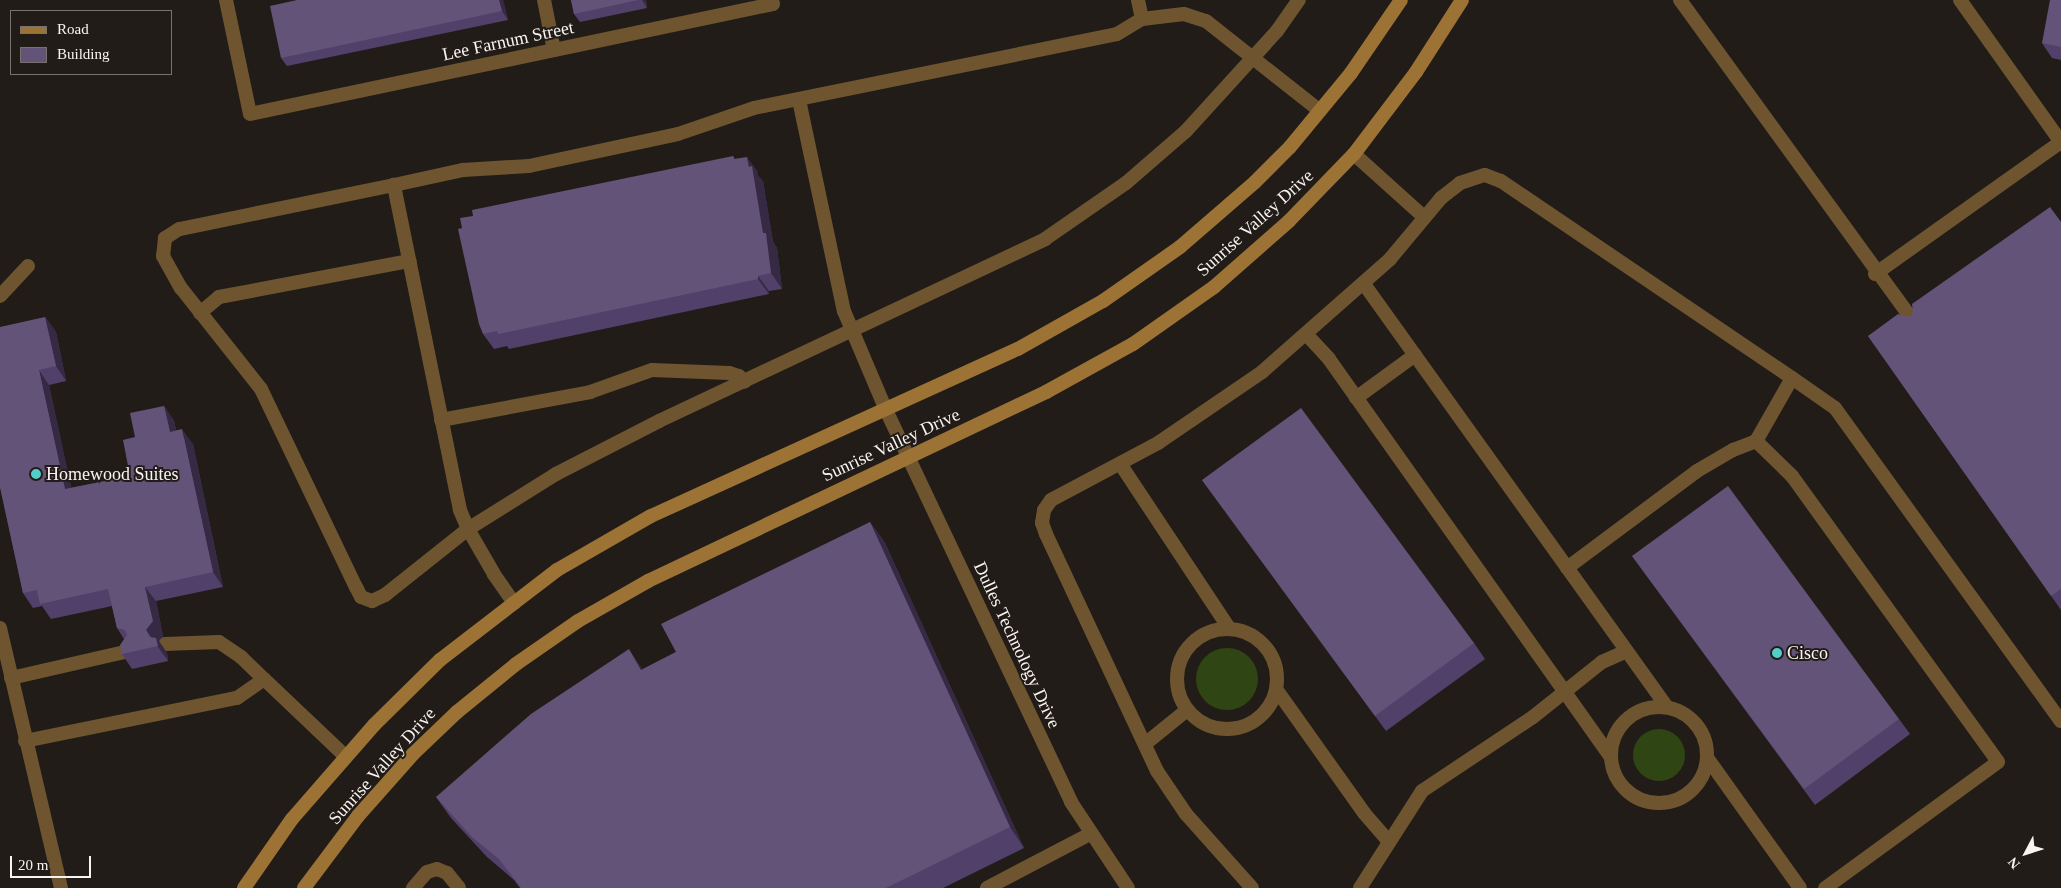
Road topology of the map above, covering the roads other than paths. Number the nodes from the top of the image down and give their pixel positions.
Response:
1 (226, 0) edge
2 (544, 0) edge
3 (1138, 0) edge
4 (1299, 0) edge
5 (1401, 0) edge
6 (1462, 0) edge
7 (1680, 0) edge
8 (1960, 0) edge
9 (773, 2) edge
10 (1142, 19) junction
11 (554, 50) junction
12 (1253, 57) junction
13 (799, 100) junction
14 (1320, 111) junction
15 (2061, 142) edge
16 (1354, 154) junction
17 (394, 185) junction
18 (1424, 217) junction
19 (410, 261) junction
20 (28, 266) dead end
21 (1876, 274) junction
22 (1364, 284) junction
23 (0, 296) edge
24 (200, 313) junction
25 (1916, 325) edge
26 (851, 333) junction
27 (1306, 334) junction
28 (1415, 354) junction
29 (1792, 378) junction
30 (745, 382) junction
31 (1356, 398) junction
32 (886, 410) junction
33 (441, 420) junction
34 (1756, 441) junction
35 (908, 457) junction
36 (1121, 465) junction
37 (468, 529) junction
38 (1567, 568) junction
39 (514, 602) junction
40 (0, 628) edge
41 (1229, 628) junction
42 (165, 644) dead end
43 (1627, 650) junction
44 (129, 651) edge
45 (10, 678) junction
46 (264, 680) junction
47 (1276, 689) junction
48 (1565, 692) junction
49 (1667, 707) junction
50 (1187, 710) junction
51 (2061, 721) edge
52 (25, 741) junction
53 (1145, 744) junction
54 (346, 756) junction
55 (1610, 756) junction
56 (1708, 759) junction
57 (1090, 834) junction
58 (1389, 842) junction
59 (1011, 883) edge
60 (61, 888) edge
61 (244, 888) edge
62 (304, 888) edge
63 (413, 888) edge
64 (459, 888) edge
65 (988, 888) edge
66 (1128, 888) edge
67 (1252, 888) edge
68 (1360, 888) edge
69 (1800, 888) edge
70 (1825, 888) edge

1 - 11 street, Lee Farnum Street
2 - 11 street
3 - 10 street
4 - 12 street
5 - 14 main road, Sunrise Valley Drive
6 - 16 main road, Sunrise Valley Drive
7 - 21 street
8 - 15 street
9 - 11 street, Lee Farnum Street
10 - 12 street
10 - 13 street
12 - 14 street
12 - 26 street
13 - 17 street
13 - 26 street, Dulles Technology Drive
14 - 32 main road, Sunrise Valley Drive
15 - 21 street
16 - 18 street
16 - 35 main road, Sunrise Valley Drive
17 - 19 street
17 - 24 street
18 - 22 street
18 - 29 street
19 - 24 street
19 - 33 street
20 - 23 street
21 - 25 street
22 - 27 street
22 - 28 street
24 - 37 street
26 - 30 street
26 - 32 street, Dulles Technology Drive
27 - 31 street
27 - 36 street
28 - 31 street
28 - 38 street
29 - 34 street
29 - 51 street
30 - 33 street
30 - 37 street
31 - 48 street
32 - 35 street, Dulles Technology Drive
32 - 39 main road, Sunrise Valley Drive
33 - 37 street
34 - 38 street
34 - 70 street
35 - 57 street, Dulles Technology Drive
35 - 62 main road, Sunrise Valley Drive
36 - 41 street
36 - 53 street
37 - 39 street
38 - 43 street
39 - 54 main road, Sunrise Valley Drive
40 - 45 street
41 - 47 street
41 - 50 street
42 - 46 street
43 - 48 street
43 - 49 street
44 - 45 street
45 - 52 street
46 - 52 street
46 - 54 street
47 - 50 street
47 - 58 street
48 - 55 street
48 - 58 street
49 - 55 street
49 - 56 street
50 - 53 street
52 - 60 street
53 - 67 street
54 - 61 main road, Sunrise Valley Drive
55 - 56 street
56 - 69 street
57 - 59 street
57 - 66 street, Dulles Technology Drive
58 - 68 street
59 - 65 street
63 - 64 street

